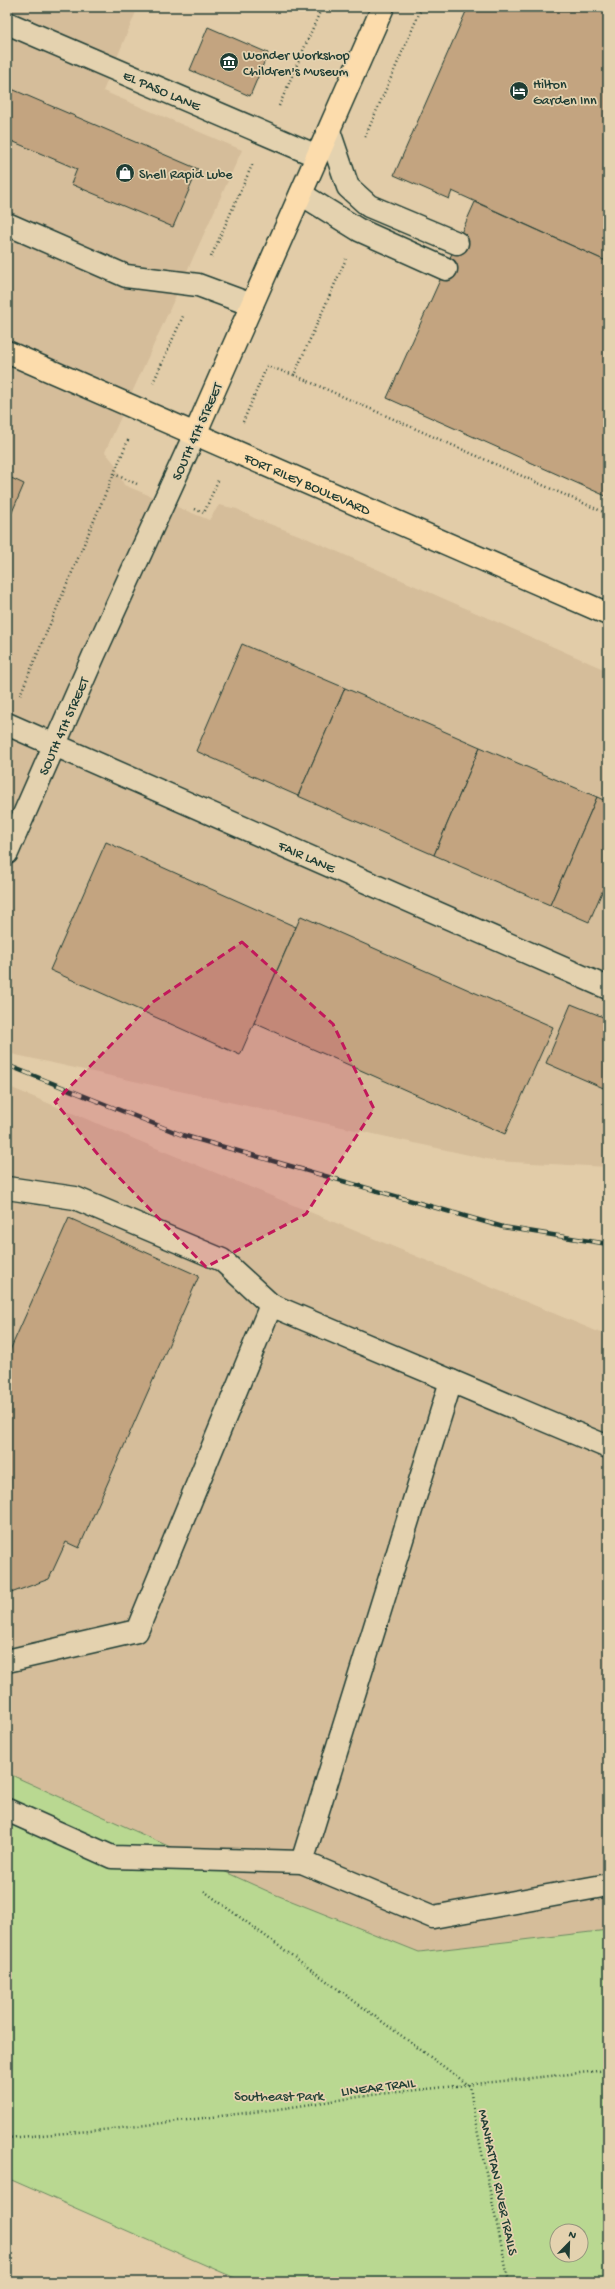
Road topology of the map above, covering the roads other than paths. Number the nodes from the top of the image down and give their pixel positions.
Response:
1 (383, 7) edge
2 (7, 23) edge
3 (329, 131) junction
4 (317, 156) junction
5 (301, 194) junction
6 (7, 224) edge
7 (457, 242) dead end
8 (446, 268) dead end
9 (252, 305) junction
10 (7, 352) edge
11 (195, 434) junction
12 (608, 614) edge
13 (7, 724) edge
14 (55, 746) junction
15 (7, 853) edge
16 (608, 988) edge
17 (7, 1188) edge
18 (271, 1305) junction
19 (451, 1381) junction
20 (608, 1447) edge
21 (7, 1661) edge
22 (7, 1810) edge
23 (302, 1862) junction
24 (608, 1885) edge

1 - 3 main road, SOUTH 4TH STREET
2 - 4 street, EL PASO LANE
3 - 4 main road, SOUTH 4TH STREET
3 - 7 street
4 - 5 main road, SOUTH 4TH STREET
5 - 8 street
5 - 9 main road, SOUTH 4TH STREET
6 - 9 street
9 - 11 main road, SOUTH 4TH STREET
10 - 11 main road, FORT RILEY BOULEVARD
11 - 12 main road, FORT RILEY BOULEVARD
11 - 14 street, SOUTH 4TH STREET
13 - 14 street, FAIR LANE
14 - 15 street, SOUTH 4TH STREET
14 - 16 street, FAIR LANE
17 - 18 street
18 - 19 street
18 - 21 street
19 - 20 street
19 - 23 street
22 - 23 street
23 - 24 street

